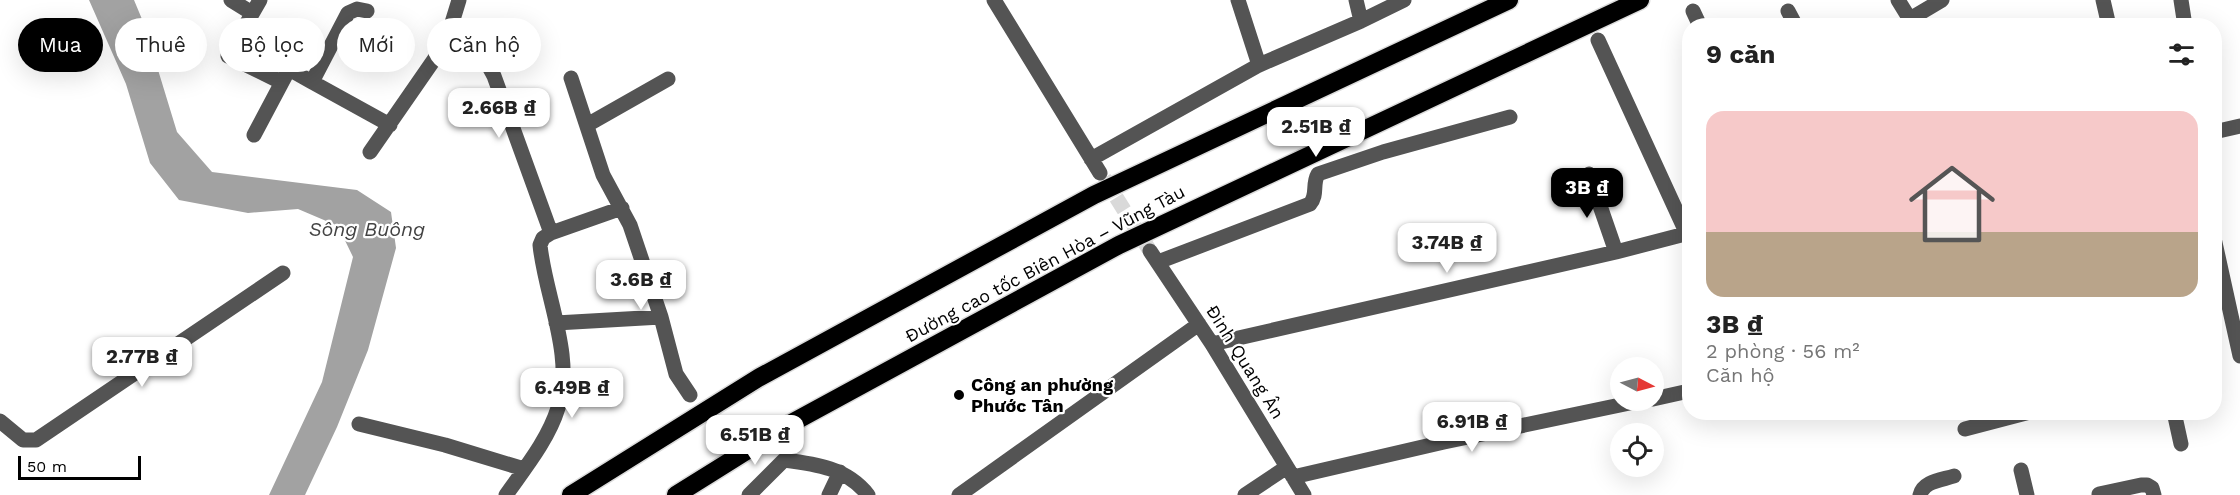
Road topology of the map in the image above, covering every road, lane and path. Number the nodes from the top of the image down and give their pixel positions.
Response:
1 (231, 0) edge
2 (459, 0) edge
3 (994, 0) edge
4 (1238, 0) edge
5 (1356, 0) edge
6 (1404, 0) edge
7 (1509, 0) edge
8 (1640, 0) edge
9 (1898, 0) edge
10 (1942, 0) edge
11 (2103, 0) edge
12 (2181, 0) edge
13 (256, 7) edge
14 (367, 11) dead end
15 (1693, 11) dead end
16 (1788, 11) dead end
17 (453, 18) edge
18 (1696, 18) edge
19 (1792, 18) edge
20 (1909, 18) edge
21 (1917, 18) edge
22 (2107, 18) edge
23 (2184, 18) edge
24 (1361, 21) junction
25 (1598, 40) dead end
26 (1258, 65) junction
27 (427, 70) edge
28 (492, 72) edge
29 (571, 78) dead end
30 (668, 79) dead end
31 (281, 82) junction
32 (312, 82) junction
33 (1510, 117) dead end
34 (390, 124) junction
35 (587, 125) junction
36 (2240, 126) edge
37 (2222, 130) edge
38 (254, 135) dead end
39 (370, 152) dead end
40 (1091, 159) junction
41 (1100, 173) tunnel mouth
42 (1589, 174) dead end
43 (622, 208) junction
44 (1682, 220) edge
45 (551, 233) junction
46 (1682, 235) edge
47 (1616, 252) junction
48 (283, 273) dead end
49 (2222, 274) edge
50 (661, 317) junction
51 (556, 323) junction
52 (1199, 324) junction
53 (1212, 344) junction
54 (2240, 356) edge
55 (1682, 393) edge
56 (690, 395) dead end
57 (1664, 397) edge
58 (1610, 407) edge
59 (1984, 420) edge
60 (2176, 420) edge
61 (0, 421) edge
62 (359, 424) dead end
63 (1965, 429) dead end
64 (2181, 444) dead end
65 (524, 469) junction
66 (2021, 470) dead end
67 (840, 472) junction
68 (1290, 472) junction
69 (1954, 476) dead end
70 (2099, 494) edge
71 (506, 495) edge
72 (571, 495) edge
73 (676, 495) edge
74 (748, 495) edge
75 (829, 495) edge
76 (868, 495) edge
77 (959, 495) edge
78 (1245, 495) edge
79 (1304, 495) edge
80 (1920, 495) edge
81 (2027, 495) edge
82 (2154, 495) edge

1 - 13 street
2 - 17 street
3 - 40 street
4 - 26 street
5 - 24 street
6 - 24 street
7 - 72 highway, Đường cao tốc Biên Hòa – Vũng Tàu
8 - 73 highway, Đường cao tốc Biên Hòa – Vũng Tàu
9 - 20 street
10 - 21 street
11 - 22 street
12 - 23 street
13 - 31 street
14 - 32 street
15 - 18 street
16 - 19 street
24 - 26 street
25 - 44 street
26 - 40 street
27 - 34 street
28 - 45 street
29 - 35 street
30 - 35 street
31 - 32 street
31 - 38 street
32 - 34 street
33 - 52 street, Đinh Quang Ân
34 - 39 street
35 - 43 street
36 - 37 street
40 - 41 street
42 - 47 street
43 - 45 street
43 - 50 street
45 - 51 street
46 - 47 street
47 - 53 street
48 - 61 street
49 - 54 street
50 - 51 street
50 - 56 street
51 - 65 street
52 - 53 street, Đinh Quang Ân
52 - 77 street
53 - 68 street, Đinh Quang Ân
55 - 57 street
58 - 68 street
59 - 63 street
60 - 64 street
62 - 65 street
65 - 71 street
66 - 81 street
67 - 74 street
67 - 75 street
67 - 76 street
68 - 78 street
68 - 79 street, Đinh Quang Ân
69 - 80 street
70 - 82 street

